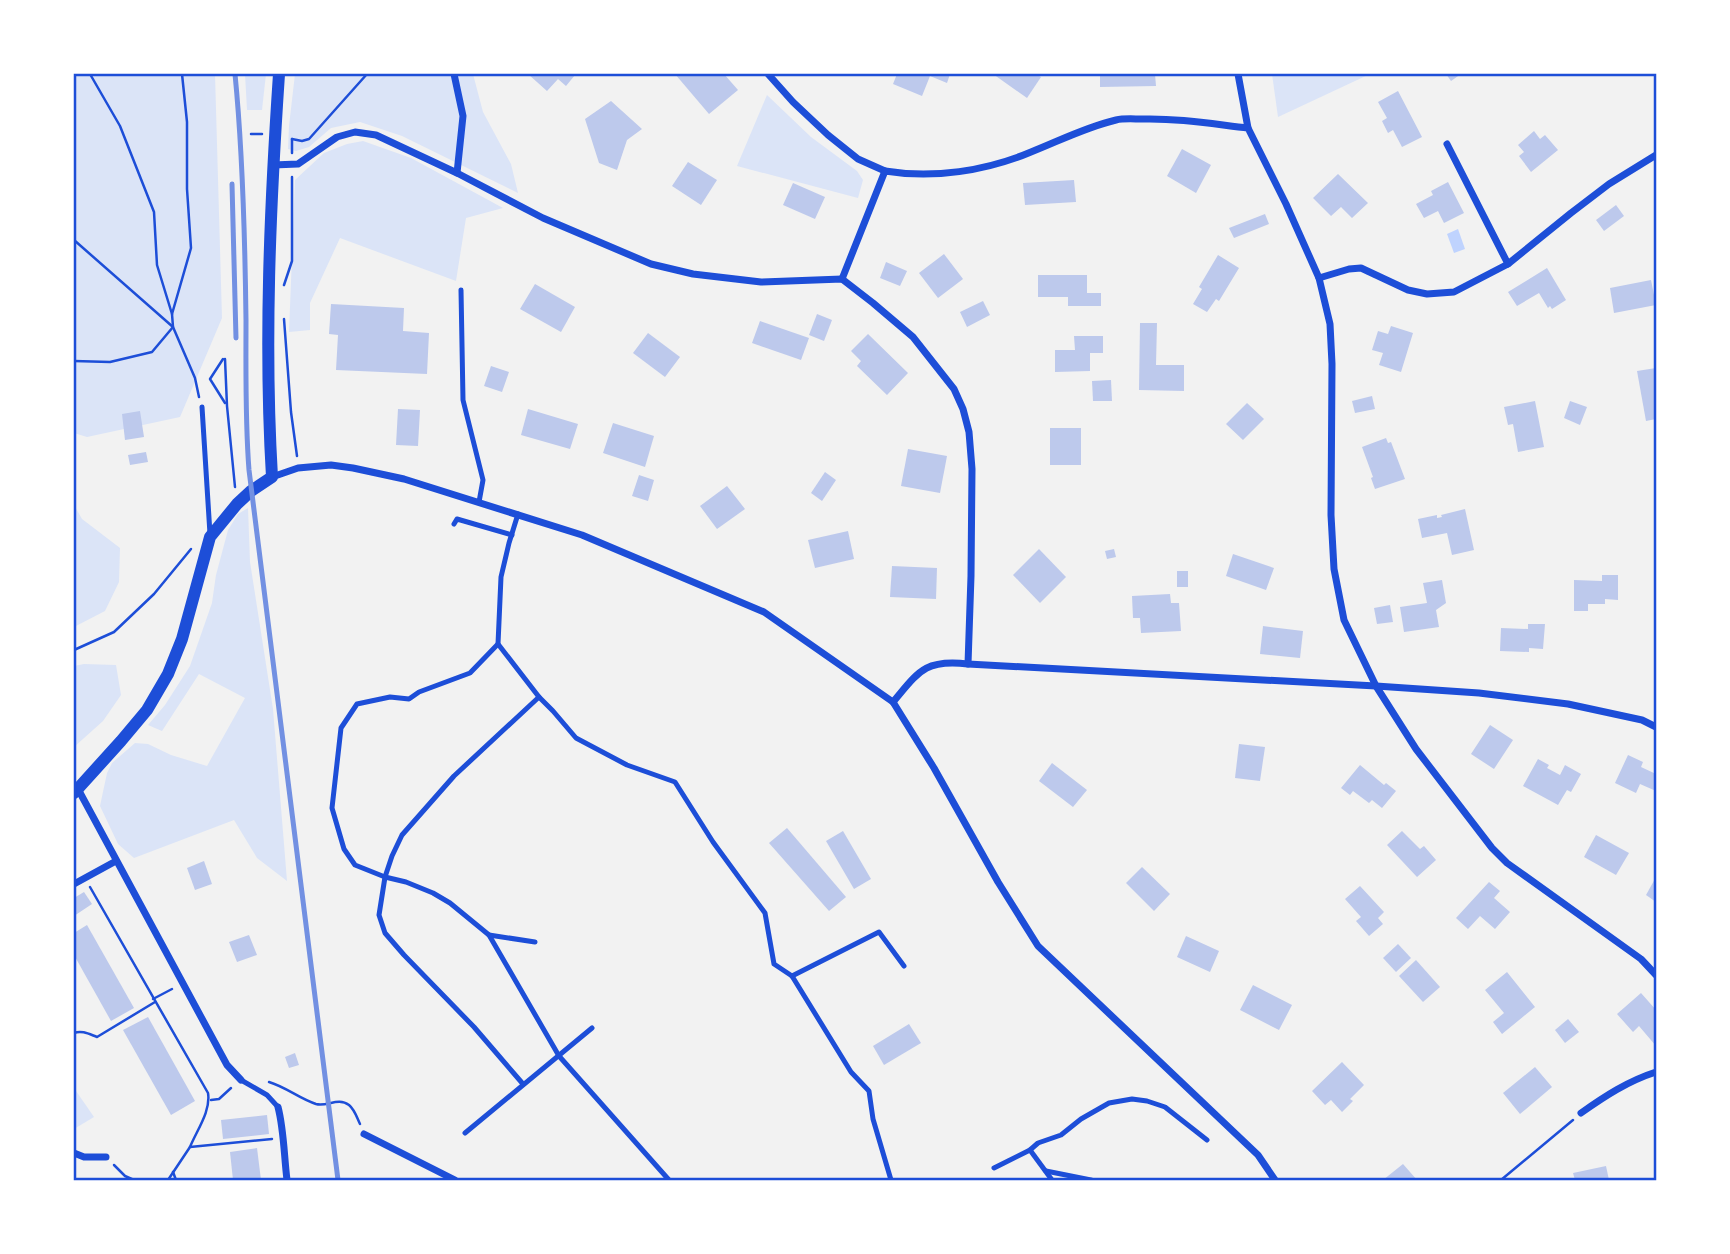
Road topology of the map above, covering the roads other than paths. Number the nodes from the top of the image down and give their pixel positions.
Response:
1 (279, 74) edge
2 (454, 74) edge
3 (768, 74) edge
4 (1238, 74) edge
5 (1248, 128) junction
6 (1447, 144) dead end
7 (1657, 155) edge
8 (273, 165) junction
9 (885, 171) junction
10 (457, 173) junction
11 (1508, 264) junction
12 (1319, 278) junction
13 (842, 279) junction
14 (461, 290) dead end
15 (202, 407) road end
16 (272, 477) junction
17 (479, 502) junction
18 (518, 514) junction
19 (454, 524) dead end
20 (512, 535) junction
21 (209, 540) junction
22 (498, 644) junction
23 (968, 664) junction
24 (1376, 686) junction
25 (538, 696) junction
26 (893, 702) junction
27 (1657, 727) edge
28 (76, 791) edge
29 (116, 860) junction
30 (385, 877) junction
31 (74, 884) edge
32 (489, 935) junction
33 (535, 942) dead end
34 (904, 965) dead end
35 (1657, 975) edge
36 (792, 976) junction
37 (592, 1028) dead end
38 (559, 1056) junction
39 (1657, 1072) edge
40 (241, 1080) joint
41 (523, 1084) junction
42 (278, 1107) joint
43 (1581, 1113) road end
44 (465, 1133) dead end
45 (364, 1134) road end
46 (1207, 1140) dead end
47 (1030, 1150) junction
48 (74, 1153) edge
49 (106, 1157) road end
50 (994, 1168) dead end
51 (1046, 1171) junction
52 (287, 1181) edge
53 (455, 1181) edge
54 (669, 1181) edge
55 (891, 1181) edge
56 (1052, 1181) edge
57 (1091, 1181) edge
58 (1275, 1181) edge

1 - 8 street
2 - 10 street
3 - 9 street
4 - 5 street
5 - 9 street
5 - 12 street
6 - 11 street
7 - 11 street
8 - 10 street
8 - 16 street
9 - 13 street
10 - 13 street
11 - 12 street
12 - 24 street
13 - 23 street
14 - 17 lane
15 - 21 lane
16 - 17 street
16 - 21 street
17 - 18 street
18 - 20 lane
18 - 26 street
19 - 20 lane
20 - 22 lane
21 - 28 street
22 - 25 lane
22 - 30 lane
23 - 24 street
23 - 26 street
24 - 27 street
24 - 35 street
25 - 30 lane
25 - 36 lane
26 - 58 street
28 - 29 street
29 - 31 street
29 - 40 street
30 - 32 lane
30 - 41 lane
32 - 33 lane
32 - 38 lane
34 - 36 lane
36 - 55 lane
37 - 38 lane
38 - 41 lane
38 - 54 lane
39 - 43 street
40 - 42 lane
41 - 44 lane
42 - 52 street
45 - 53 street
46 - 47 lane
47 - 50 lane
47 - 51 lane
48 - 49 street
51 - 56 lane
51 - 57 lane

